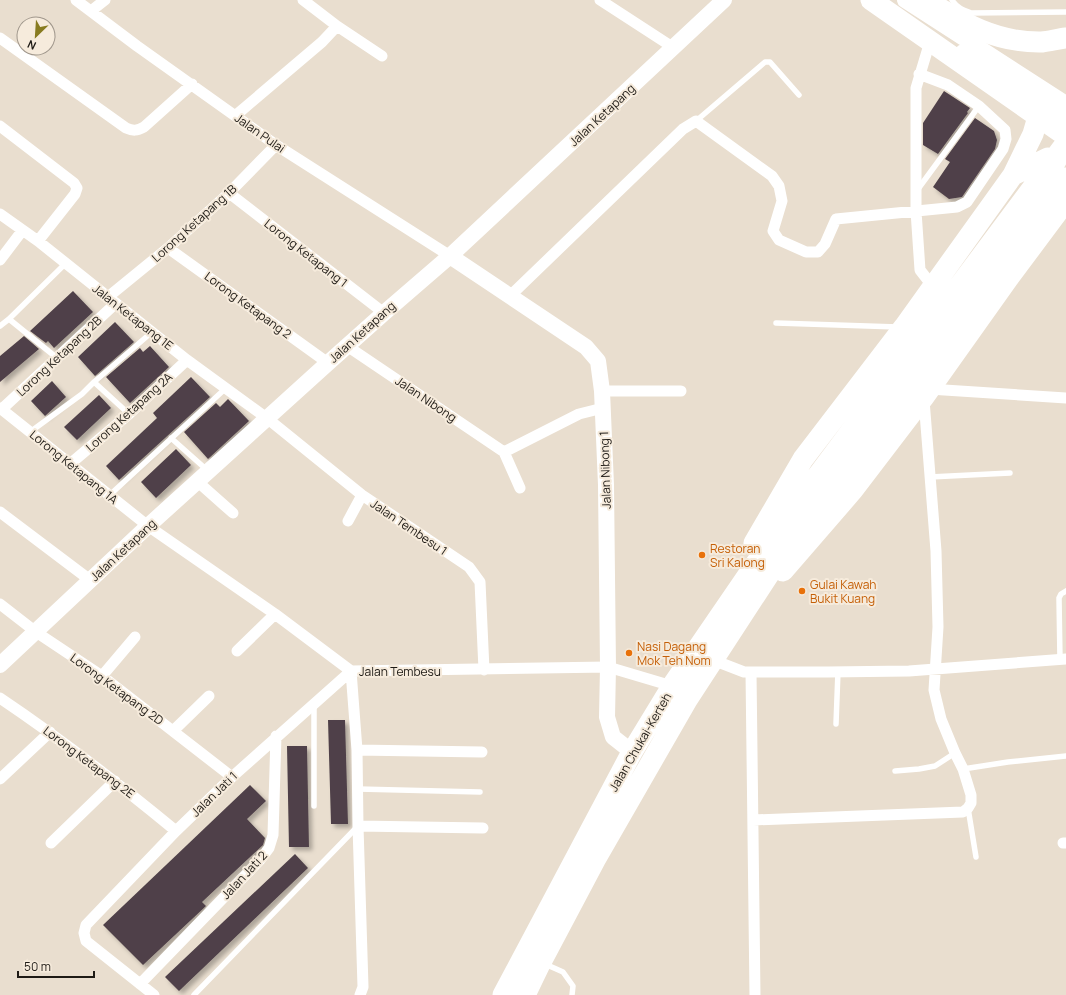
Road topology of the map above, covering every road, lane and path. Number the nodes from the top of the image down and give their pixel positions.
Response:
1 (76, 0) edge
2 (105, 0) edge
3 (303, 0) edge
4 (600, 0) edge
5 (724, 0) edge
6 (871, 0) edge
7 (887, 0) edge
8 (905, 0) edge
9 (926, 0) edge
10 (952, 0) edge
11 (91, 11) junction
12 (1066, 12) edge
13 (337, 26) junction
14 (934, 32) junction
15 (0, 38) edge
16 (1066, 38) edge
17 (674, 48) junction
18 (382, 56) dead end
19 (919, 74) junction
20 (192, 84) junction
21 (1025, 94) junction
22 (799, 95) dead end
23 (979, 106) junction
24 (235, 116) junction
25 (1066, 120) edge
26 (696, 121) junction
27 (0, 126) edge
28 (1066, 143) edge
29 (276, 145) junction
30 (1066, 170) edge
31 (1013, 175) junction
32 (1066, 178) edge
33 (916, 191) junction
34 (229, 193) junction
35 (1065, 201) edge
36 (916, 211) junction
37 (0, 214) edge
38 (22, 231) junction
39 (38, 241) junction
40 (168, 248) junction
41 (450, 256) junction
42 (0, 260) edge
43 (66, 263) junction
44 (936, 282) junction
45 (510, 296) junction
46 (112, 300) junction
47 (384, 313) junction
48 (9, 319) junction
49 (776, 323) dead end
50 (0, 326) edge
51 (904, 327) junction
52 (152, 332) junction
53 (348, 346) junction
54 (57, 358) junction
55 (187, 360) junction
56 (328, 363) junction
57 (94, 382) junction
58 (226, 388) junction
59 (602, 391) junction
60 (681, 391) dead end
61 (927, 393) junction
62 (1066, 398) edge
63 (603, 408) junction
64 (1, 409) edge
65 (129, 414) junction
66 (268, 419) junction
67 (30, 432) junction
68 (172, 438) junction
69 (504, 452) junction
70 (70, 464) junction
71 (1010, 473) dead end
72 (203, 476) junction
73 (930, 477) junction
74 (520, 488) dead end
75 (113, 492) dead end
76 (362, 495) junction
77 (0, 512) edge
78 (233, 513) dead end
79 (348, 521) dead end
80 (148, 526) junction
81 (90, 580) junction
82 (1066, 591) edge
83 (0, 604) edge
84 (275, 614) junction
85 (735, 625) junction
86 (36, 632) junction
87 (135, 637) dead end
88 (237, 651) dead end
89 (713, 660) junction
90 (1063, 660) edge
91 (0, 665) edge
92 (608, 668) junction
93 (936, 669) junction
94 (484, 670) junction
95 (351, 671) junction
96 (752, 672) junction
97 (838, 672) junction
98 (102, 676) junction
99 (673, 684) junction
100 (209, 696) dead end
101 (0, 698) edge
102 (314, 704) junction
103 (836, 724) dead end
104 (173, 731) junction
105 (50, 732) junction
106 (276, 736) junction
107 (357, 750) junction
108 (482, 752) dead end
109 (632, 752) junction
110 (955, 753) junction
111 (1066, 756) edge
112 (963, 769) junction
113 (896, 771) dead end
114 (232, 777) junction
115 (0, 779) edge
116 (115, 781) junction
117 (358, 789) junction
118 (480, 792) dead end
119 (314, 806) dead end
120 (968, 808) junction
121 (753, 820) junction
122 (358, 826) junction
123 (483, 828) dead end
124 (176, 831) junction
125 (51, 843) dead end
126 (976, 856) dead end
127 (541, 962) junction
128 (140, 984) junction
129 (154, 995) edge
130 (194, 995) edge
131 (360, 995) edge
132 (503, 995) edge
133 (525, 995) edge
134 (572, 995) edge
135 (755, 995) edge

1 - 11 street, Jalan Pulai
2 - 11 street
3 - 13 street
4 - 17 street
5 - 17 street, Jalan Ketapang
6 - 25 highway
7 - 14 street
8 - 25 street
9 - 16 highway
10 - 12 lane
11 - 20 street, Jalan Pulai
13 - 18 street
13 - 24 street
14 - 19 street
14 - 21 street
15 - 20 street
17 - 41 street, Jalan Ketapang
19 - 23 street
19 - 33 street
20 - 24 street, Jalan Pulai
21 - 25 street
21 - 31 highway
22 - 26 lane
23 - 33 lane
23 - 36 street
24 - 29 street, Jalan Pulai
25 - 31 highway
26 - 36 street
26 - 45 street
27 - 39 street
28 - 99 highway, Jalan Chukai-Kerteh
29 - 34 street, Lorong Ketapang 1B
29 - 41 street, Jalan Pulai
30 - 31 highway
31 - 44 highway
32 - 85 highway, Jalan Chukai-Kerteh
33 - 36 street
34 - 40 street, Lorong Ketapang 1B
34 - 47 street, Lorong Ketapang 1
35 - 61 highway
36 - 44 street
37 - 38 street, Jalan Ketapang 1E
38 - 39 street, Jalan Ketapang 1E
38 - 42 street
39 - 43 street, Jalan Ketapang 1E
40 - 46 street, Lorong Ketapang 1B
40 - 56 street, Lorong Ketapang 2
41 - 45 street, Jalan Nibong 1
41 - 47 street, Jalan Ketapang
43 - 46 street, Jalan Ketapang 1E
43 - 48 lane
44 - 51 highway
45 - 59 street, Jalan Nibong 1
46 - 52 street, Jalan Ketapang 1E
46 - 54 street, Lorong Ketapang 2B
47 - 53 street, Jalan Ketapang
48 - 50 lane
48 - 54 lane
49 - 51 lane
51 - 99 highway
52 - 55 street, Jalan Ketapang 1E
52 - 57 lane
53 - 56 street, Jalan Ketapang
53 - 69 street, Jalan Nibong
54 - 64 street, Lorong Ketapang 2B
55 - 58 street, Jalan Ketapang 1E
55 - 65 street, Lorong Ketapang 2A
56 - 66 street, Jalan Ketapang
57 - 65 lane
57 - 67 lane
58 - 66 street, Jalan Ketapang 1E
58 - 68 lane
59 - 60 street
59 - 63 street, Jalan Nibong 1
61 - 62 street
61 - 73 street
61 - 85 highway
63 - 69 street
63 - 92 street, Jalan Nibong 1
64 - 67 street, Lorong Ketapang 1A
65 - 70 street, Lorong Ketapang 2A
66 - 72 street, Jalan Ketapang
66 - 76 street, Jalan Tembesu 1
67 - 70 street, Lorong Ketapang 1A
68 - 72 lane
68 - 75 lane
69 - 74 street
70 - 80 street, Lorong Ketapang 1A
71 - 73 lane
72 - 78 street
72 - 80 street, Jalan Ketapang
73 - 93 street
76 - 79 street
76 - 94 street, Jalan Tembesu 1
77 - 81 street
80 - 81 street, Jalan Ketapang
80 - 84 street, Jalan Tembesu
81 - 86 street, Jalan Ketapang
82 - 90 lane
83 - 86 street, Lorong Ketapang 2D
84 - 88 street
84 - 95 street, Jalan Tembesu
85 - 89 highway, Jalan Chukai-Kerteh
86 - 91 street, Jalan Ketapang
86 - 98 street, Lorong Ketapang 2D
87 - 98 street
89 - 96 street
89 - 127 highway, Jalan Chukai-Kerteh
90 - 93 street
92 - 94 street, Jalan Tembesu
92 - 99 street, Jalan Tembesu
92 - 109 street, Jalan Nibong 1
93 - 97 street
93 - 110 street
94 - 95 street, Jalan Tembesu
95 - 102 street, Jalan Jati 1
95 - 107 street
96 - 97 street
96 - 121 street
97 - 103 lane
98 - 104 street, Lorong Ketapang 2D
99 - 109 highway, Jalan Chukai-Kerteh
100 - 104 street
101 - 105 street, Lorong Ketapang 2E
102 - 106 street, Jalan Jati 1
102 - 119 lane
104 - 114 street, Lorong Ketapang 2D
105 - 115 street
105 - 116 street, Lorong Ketapang 2E
106 - 114 street, Jalan Jati 1
106 - 128 street, Jalan Jati 2
107 - 108 street
107 - 117 street
109 - 132 highway, Jalan Chukai-Kerteh
110 - 112 street
110 - 113 lane
111 - 112 lane
112 - 120 street
114 - 124 street, Jalan Jati 1
116 - 124 street, Lorong Ketapang 2E
116 - 125 street
117 - 118 lane
117 - 122 street
120 - 121 street
120 - 126 lane
121 - 135 street
122 - 123 street
122 - 130 lane
122 - 131 street
124 - 128 street, Jalan Jati 1
127 - 133 highway, Jalan Chukai-Kerteh
127 - 134 lane
128 - 129 street

